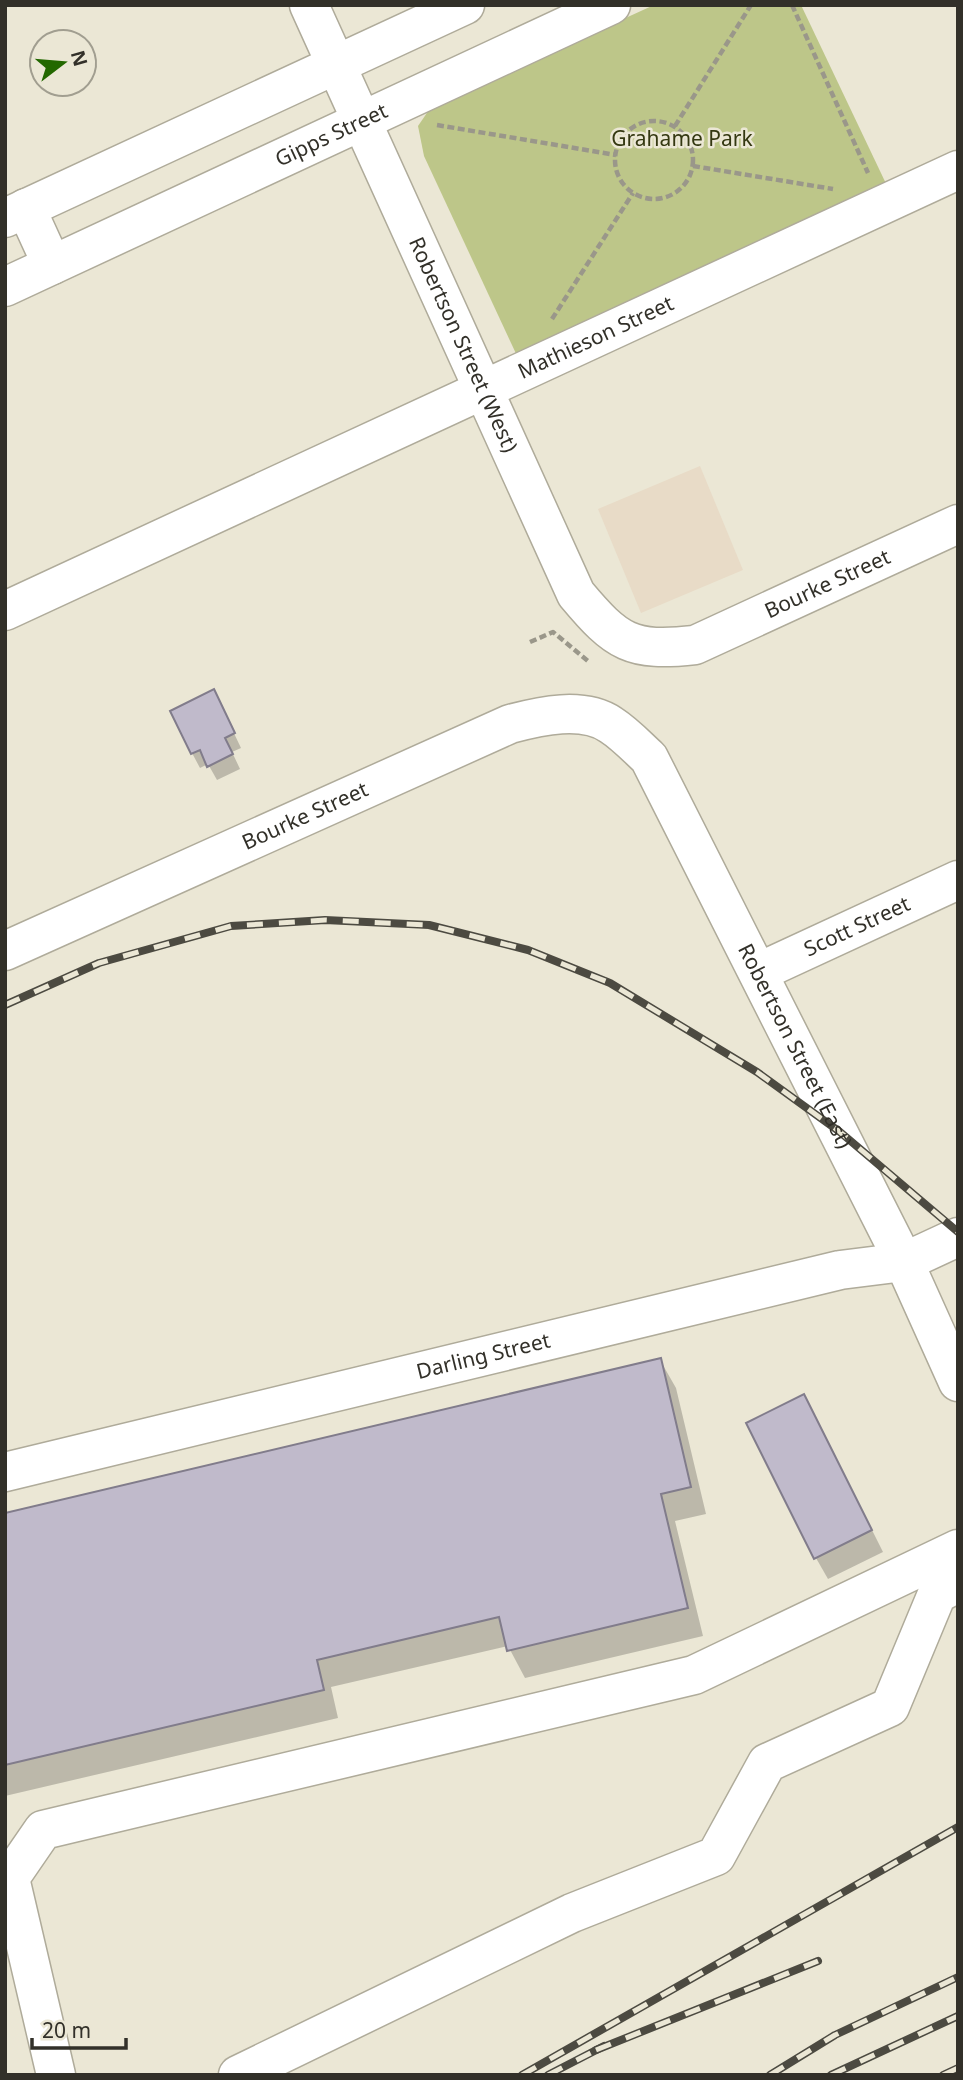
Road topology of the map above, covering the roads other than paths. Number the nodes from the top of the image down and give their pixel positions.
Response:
1 (309, 5) edge
2 (465, 5) edge
3 (611, 5) edge
4 (336, 65) junction
5 (361, 120) junction
6 (958, 170) edge
7 (15, 213) edge
8 (52, 265) junction
9 (5, 287) edge
10 (483, 390) junction
11 (958, 524) edge
12 (5, 611) edge
13 (655, 650) joint
14 (610, 724) joint
15 (958, 880) edge
16 (6, 949) edge
17 (759, 972) junction
18 (958, 1237) edge
19 (904, 1262) junction
20 (958, 1382) edge
21 (5, 1472) edge
22 (958, 1549) edge
23 (958, 1583) edge
24 (17, 1974) edge
25 (56, 2075) edge
26 (238, 2075) edge

1 - 4 street, Robertson Street (West)
2 - 4 street
3 - 5 street, Gipps Street
4 - 5 street, Robertson Street (West)
4 - 7 street
5 - 8 street, Gipps Street
5 - 10 street, Robertson Street (West)
6 - 10 street, Mathieson Street
7 - 8 street
8 - 9 street, Gipps Street
10 - 12 street, Mathieson Street
10 - 13 street, Robertson Street (West)
11 - 13 street, Bourke Street
14 - 16 street, Bourke Street
14 - 17 street, Robertson Street (East)
15 - 17 street, Scott Street
17 - 19 street, Robertson Street (East)
18 - 19 street, Darling Street
19 - 20 street, Robertson Street (East)
19 - 21 street, Darling Street
22 - 24 street
23 - 26 street
24 - 25 street

